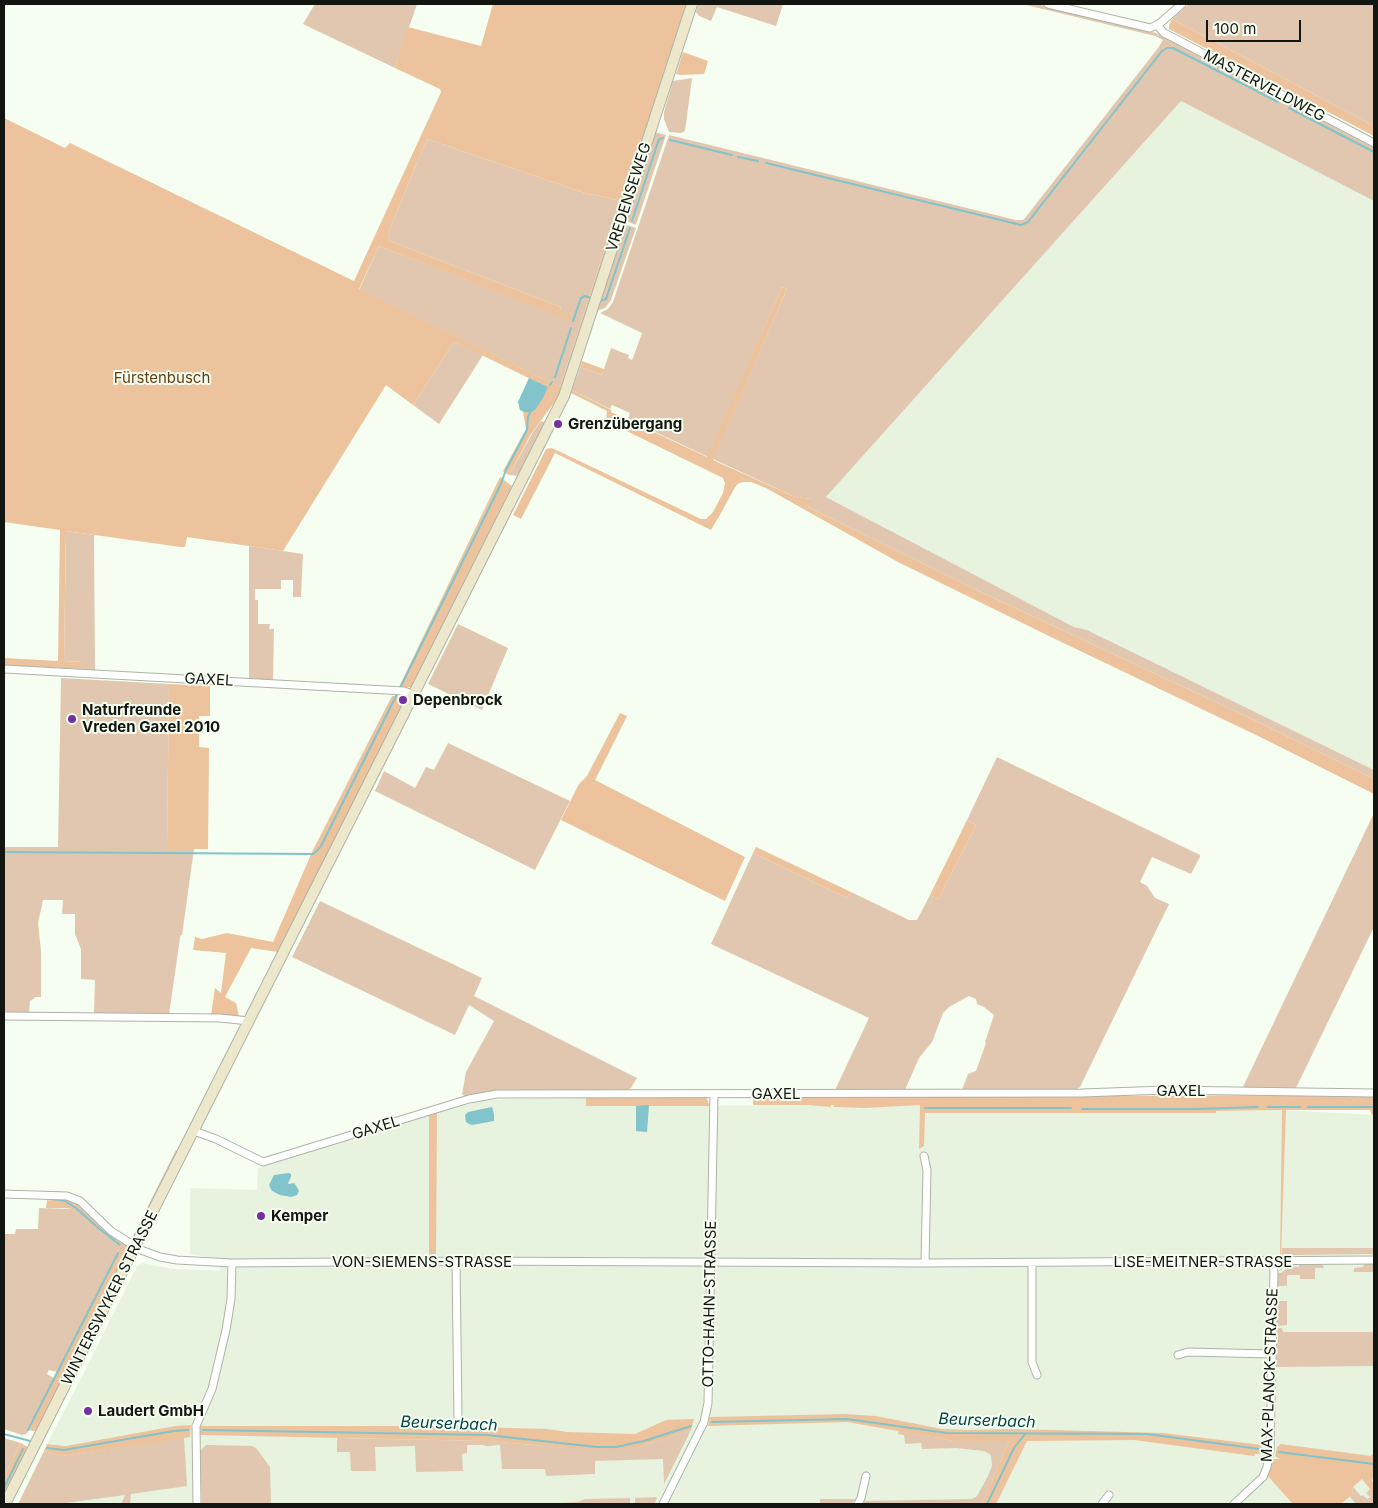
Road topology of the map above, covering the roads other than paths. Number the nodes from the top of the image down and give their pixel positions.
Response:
1 (692, 4) edge
2 (1048, 4) edge
3 (1182, 4) edge
4 (1157, 25) junction
5 (1374, 143) edge
6 (4, 669) edge
7 (413, 694) junction
8 (4, 1016) edge
9 (248, 1021) junction
10 (1374, 1093) edge
11 (714, 1094) junction
12 (194, 1131) junction
13 (924, 1156) dead end
14 (4, 1194) edge
15 (136, 1248) junction
16 (1374, 1260) edge
17 (456, 1262) junction
18 (1273, 1262) junction
19 (710, 1263) junction
20 (926, 1263) junction
21 (1032, 1263) junction
22 (232, 1264) junction
23 (1272, 1354) junction
24 (1178, 1355) dead end
25 (1037, 1375) dead end
26 (458, 1419) dead end
27 (866, 1476) dead end
28 (1109, 1495) dead end
29 (5, 1504) edge
30 (198, 1504) edge
31 (663, 1504) edge
32 (858, 1504) edge
33 (1102, 1504) edge
34 (1234, 1504) edge

1 - 7 street, VREDENSEWEG
2 - 4 street
3 - 4 street
4 - 5 street, MASTERVELDWEG
6 - 7 street, GAXEL
7 - 9 street, WINTERSWYKER STRASSE
8 - 9 street
9 - 12 street, WINTERSWYKER STRASSE
10 - 11 street, GAXEL
11 - 12 street, GAXEL
11 - 19 street, OTTO-HAHN-STRASSE
12 - 15 street, WINTERSWYKER STRASSE
13 - 20 street
14 - 15 street, VON-SIEMENS-STRASSE
15 - 22 street, VON-SIEMENS-STRASSE
15 - 29 street, WINTERSWYKER STRASSE
16 - 18 street, LISE-MEITNER-STRASSE
17 - 19 street, VON-SIEMENS-STRASSE
17 - 22 street, VON-SIEMENS-STRASSE
17 - 26 street
18 - 21 street, LISE-MEITNER-STRASSE
18 - 23 street, MAX-PLANCK-STRASSE
19 - 20 street, LISE-MEITNER-STRASSE
19 - 31 street, OTTO-HAHN-STRASSE
20 - 21 street, LISE-MEITNER-STRASSE
21 - 25 street
22 - 30 street
23 - 24 street
23 - 34 street, MAX-PLANCK-STRASSE
27 - 32 street
28 - 33 street

